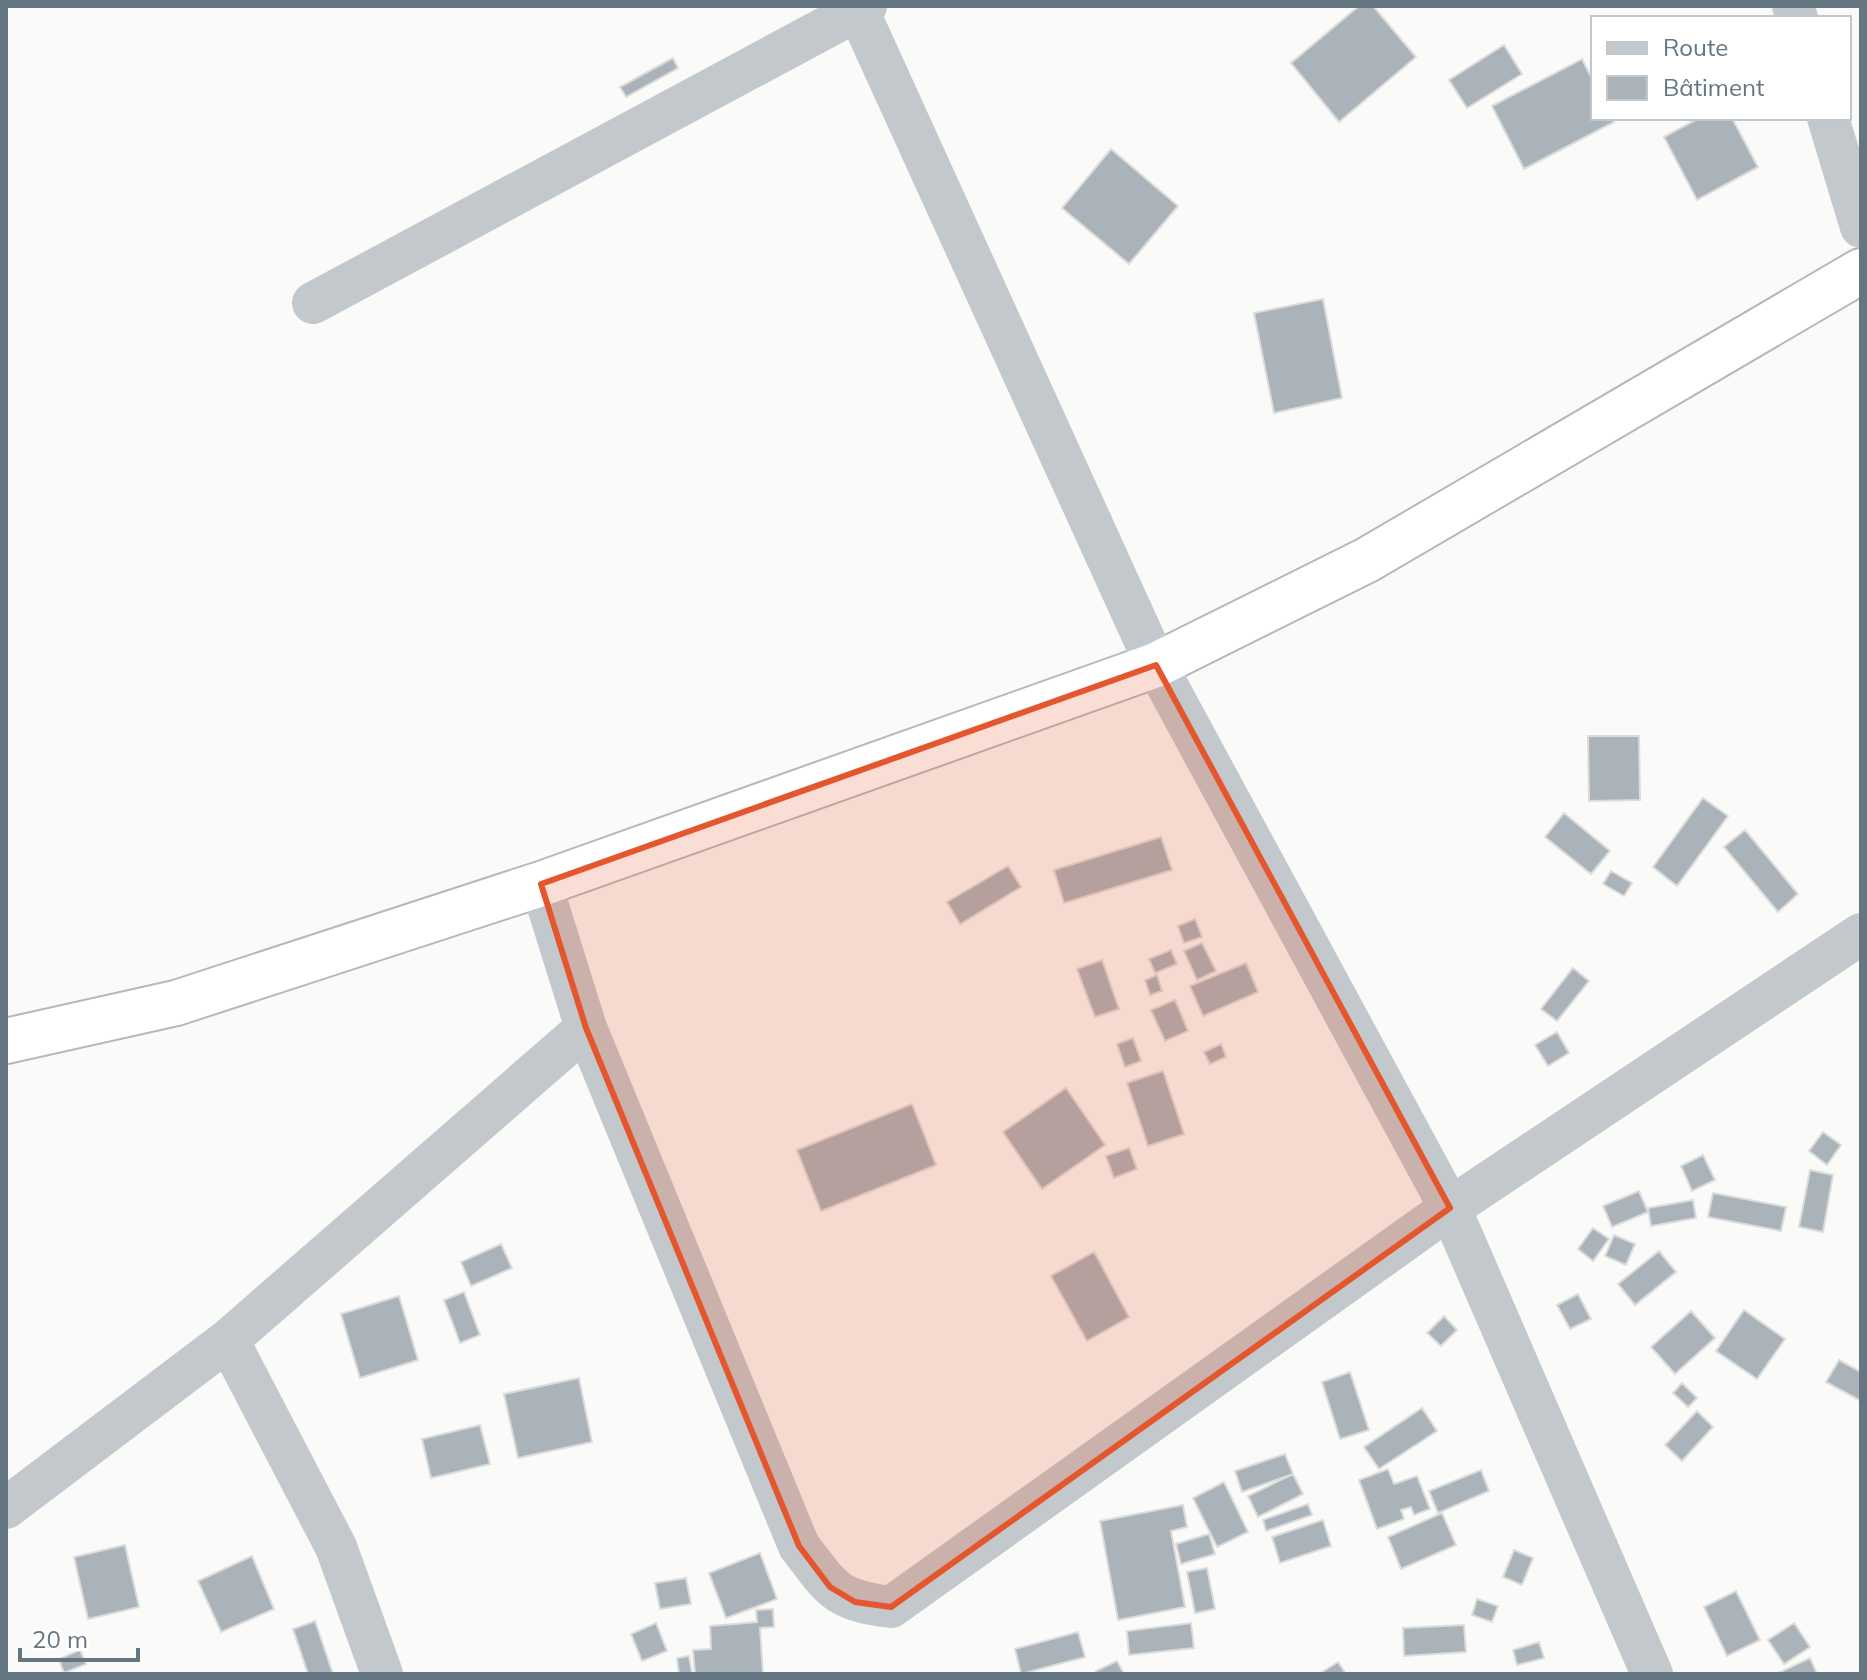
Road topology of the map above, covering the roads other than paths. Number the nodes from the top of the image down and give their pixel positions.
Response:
1 (860, 7) edge
2 (1829, 120) edge
3 (1861, 227) edge
4 (1861, 271) edge
5 (313, 303) dead end
6 (1156, 665) junction
7 (541, 884) junction
8 (1861, 934) edge
9 (586, 1028) junction
10 (6, 1041) edge
11 (1450, 1208) junction
12 (228, 1340) junction
13 (6, 1508) edge
14 (382, 1674) edge
15 (1652, 1674) edge

1 - 5 street
1 - 6 street
2 - 3 street
4 - 6 highway
6 - 7 highway
6 - 11 street
7 - 9 street
7 - 10 highway
8 - 11 street
9 - 11 street
9 - 12 street
11 - 15 street
12 - 13 street
12 - 14 street

